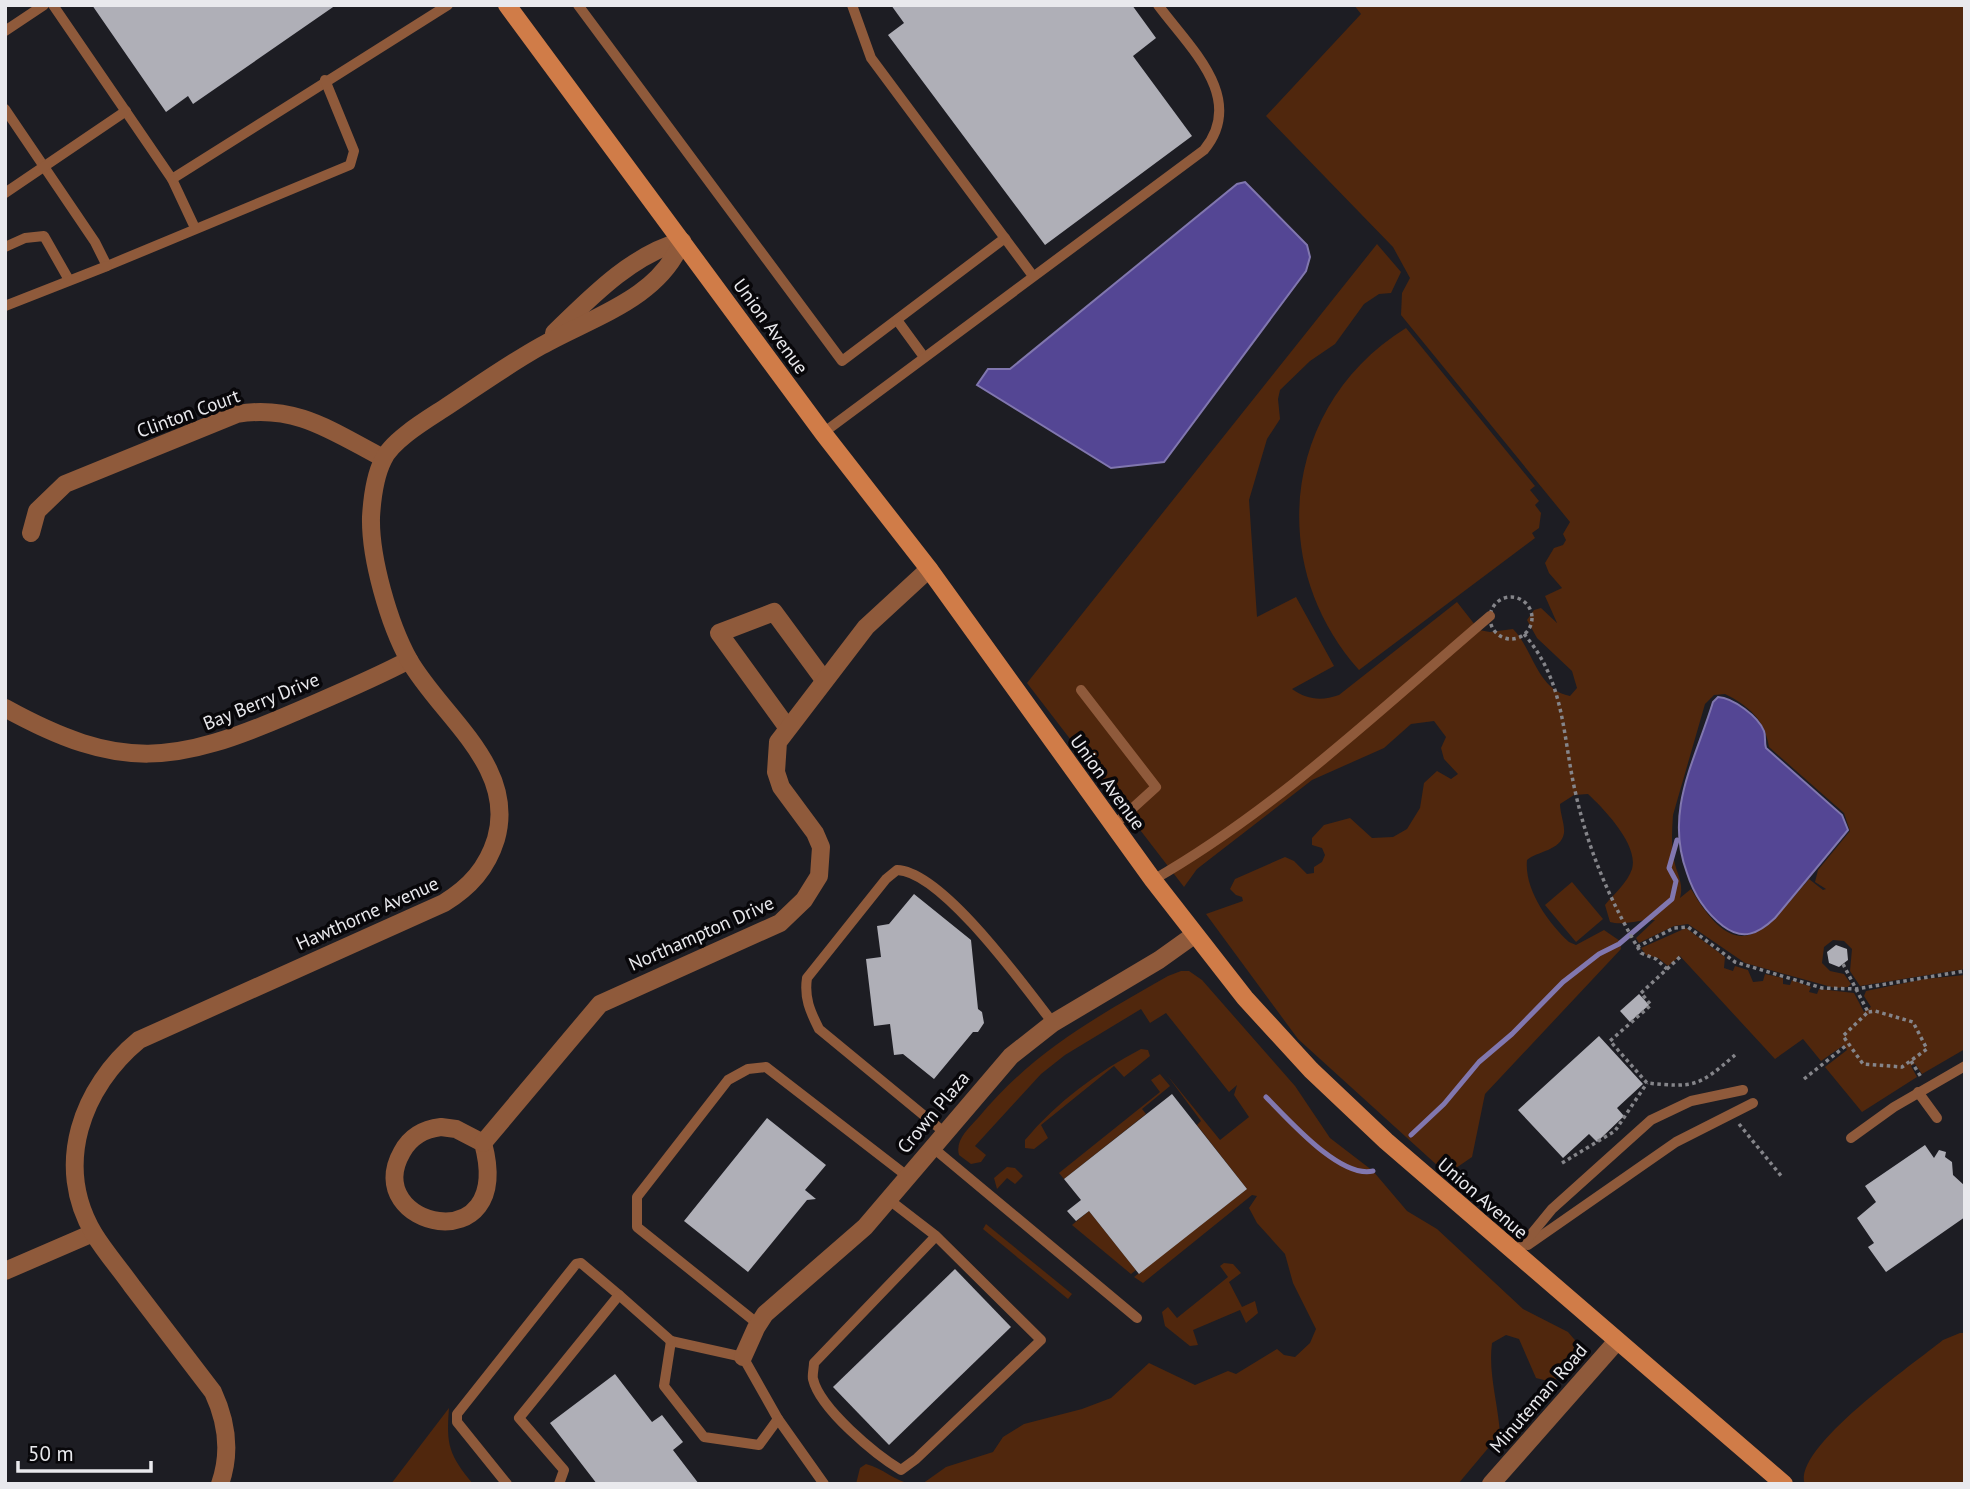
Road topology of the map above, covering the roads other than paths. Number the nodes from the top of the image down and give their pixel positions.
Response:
1 (44, 5) edge
2 (53, 5) edge
3 (448, 5) edge
4 (507, 5) edge
5 (578, 5) edge
6 (852, 5) edge
7 (1158, 5) edge
8 (5, 31) edge
9 (325, 80) junction
10 (5, 109) edge
11 (126, 111) junction
12 (45, 166) junction
13 (172, 179) junction
14 (5, 193) edge
15 (195, 228) junction
16 (1005, 238) junction
17 (681, 241) junction
18 (5, 247) edge
19 (107, 266) junction
20 (1033, 276) junction
21 (69, 280) junction
22 (5, 306) edge
23 (897, 320) junction
24 (541, 345) junction
25 (924, 357) junction
26 (823, 433) junction
27 (383, 458) junction
28 (31, 533) dead end
29 (929, 569) junction
30 (1490, 616) road end
31 (409, 660) junction
32 (824, 680) junction
33 (1081, 690) dead end
34 (5, 708) edge
35 (786, 727) junction
36 (1113, 825) junction
37 (1153, 880) junction
38 (1194, 935) junction
39 (1053, 1023) junction
40 (1965, 1066) edge
41 (1743, 1090) dead end
42 (1922, 1090) junction
43 (1753, 1103) dead end
44 (1937, 1118) dead end
45 (944, 1132) junction
46 (1852, 1138) dead end
47 (483, 1143) junction
48 (932, 1147) junction
49 (907, 1176) junction
50 (888, 1199) junction
51 (93, 1233) junction
52 (936, 1236) junction
53 (1516, 1253) junction
54 (5, 1271) edge
55 (620, 1295) junction
56 (1137, 1318) dead end
57 (758, 1324) junction
58 (671, 1341) junction
59 (1617, 1341) junction
60 (743, 1357) junction
61 (778, 1419) junction
62 (220, 1484) edge
63 (507, 1484) edge
64 (559, 1484) edge
65 (824, 1484) edge
66 (1491, 1484) edge
67 (1784, 1484) edge

1 - 8 lane
2 - 11 lane
3 - 9 lane
4 - 17 street, Union Avenue
5 - 23 lane
6 - 16 lane
7 - 20 lane
9 - 13 lane
9 - 15 lane
10 - 12 lane
11 - 12 lane
11 - 13 lane
12 - 14 lane
12 - 19 lane
13 - 15 lane
15 - 19 lane
16 - 20 lane
16 - 23 lane
17 - 24 street
17 - 24 street
17 - 26 street, Union Avenue
18 - 21 lane
19 - 21 lane
20 - 25 lane
21 - 22 lane
23 - 25 lane
24 - 27 street
25 - 26 lane
26 - 29 street, Union Avenue
27 - 28 street, Clinton Court
27 - 31 street, Hawthorne Avenue
29 - 32 street, Northampton Drive
29 - 36 street, Union Avenue
30 - 37 lane
31 - 34 street, Bay Berry Drive
31 - 51 street, Hawthorne Avenue
32 - 35 street, Northampton Drive
32 - 35 street
33 - 36 lane
35 - 47 street, Northampton Drive
36 - 37 street, Union Avenue
37 - 38 street, Union Avenue
38 - 39 street, Crown Plaza
38 - 53 street, Union Avenue
39 - 45 street, Crown Plaza
39 - 45 lane
40 - 42 lane
41 - 53 lane
42 - 44 lane
42 - 46 lane
43 - 53 lane
45 - 48 street, Crown Plaza
47 - 47 street
48 - 49 street, Crown Plaza
48 - 56 lane
49 - 50 street, Crown Plaza
49 - 57 lane
50 - 52 lane
50 - 57 street, Crown Plaza
51 - 54 street
51 - 62 street, Hawthorne Avenue
52 - 52 lane
53 - 59 street, Union Avenue
55 - 58 lane
55 - 63 lane
55 - 64 lane
57 - 60 street, Crown Plaza
58 - 60 lane
58 - 61 lane
59 - 66 street, Minuteman Road
59 - 67 street, Union Avenue
60 - 61 lane
61 - 65 lane

